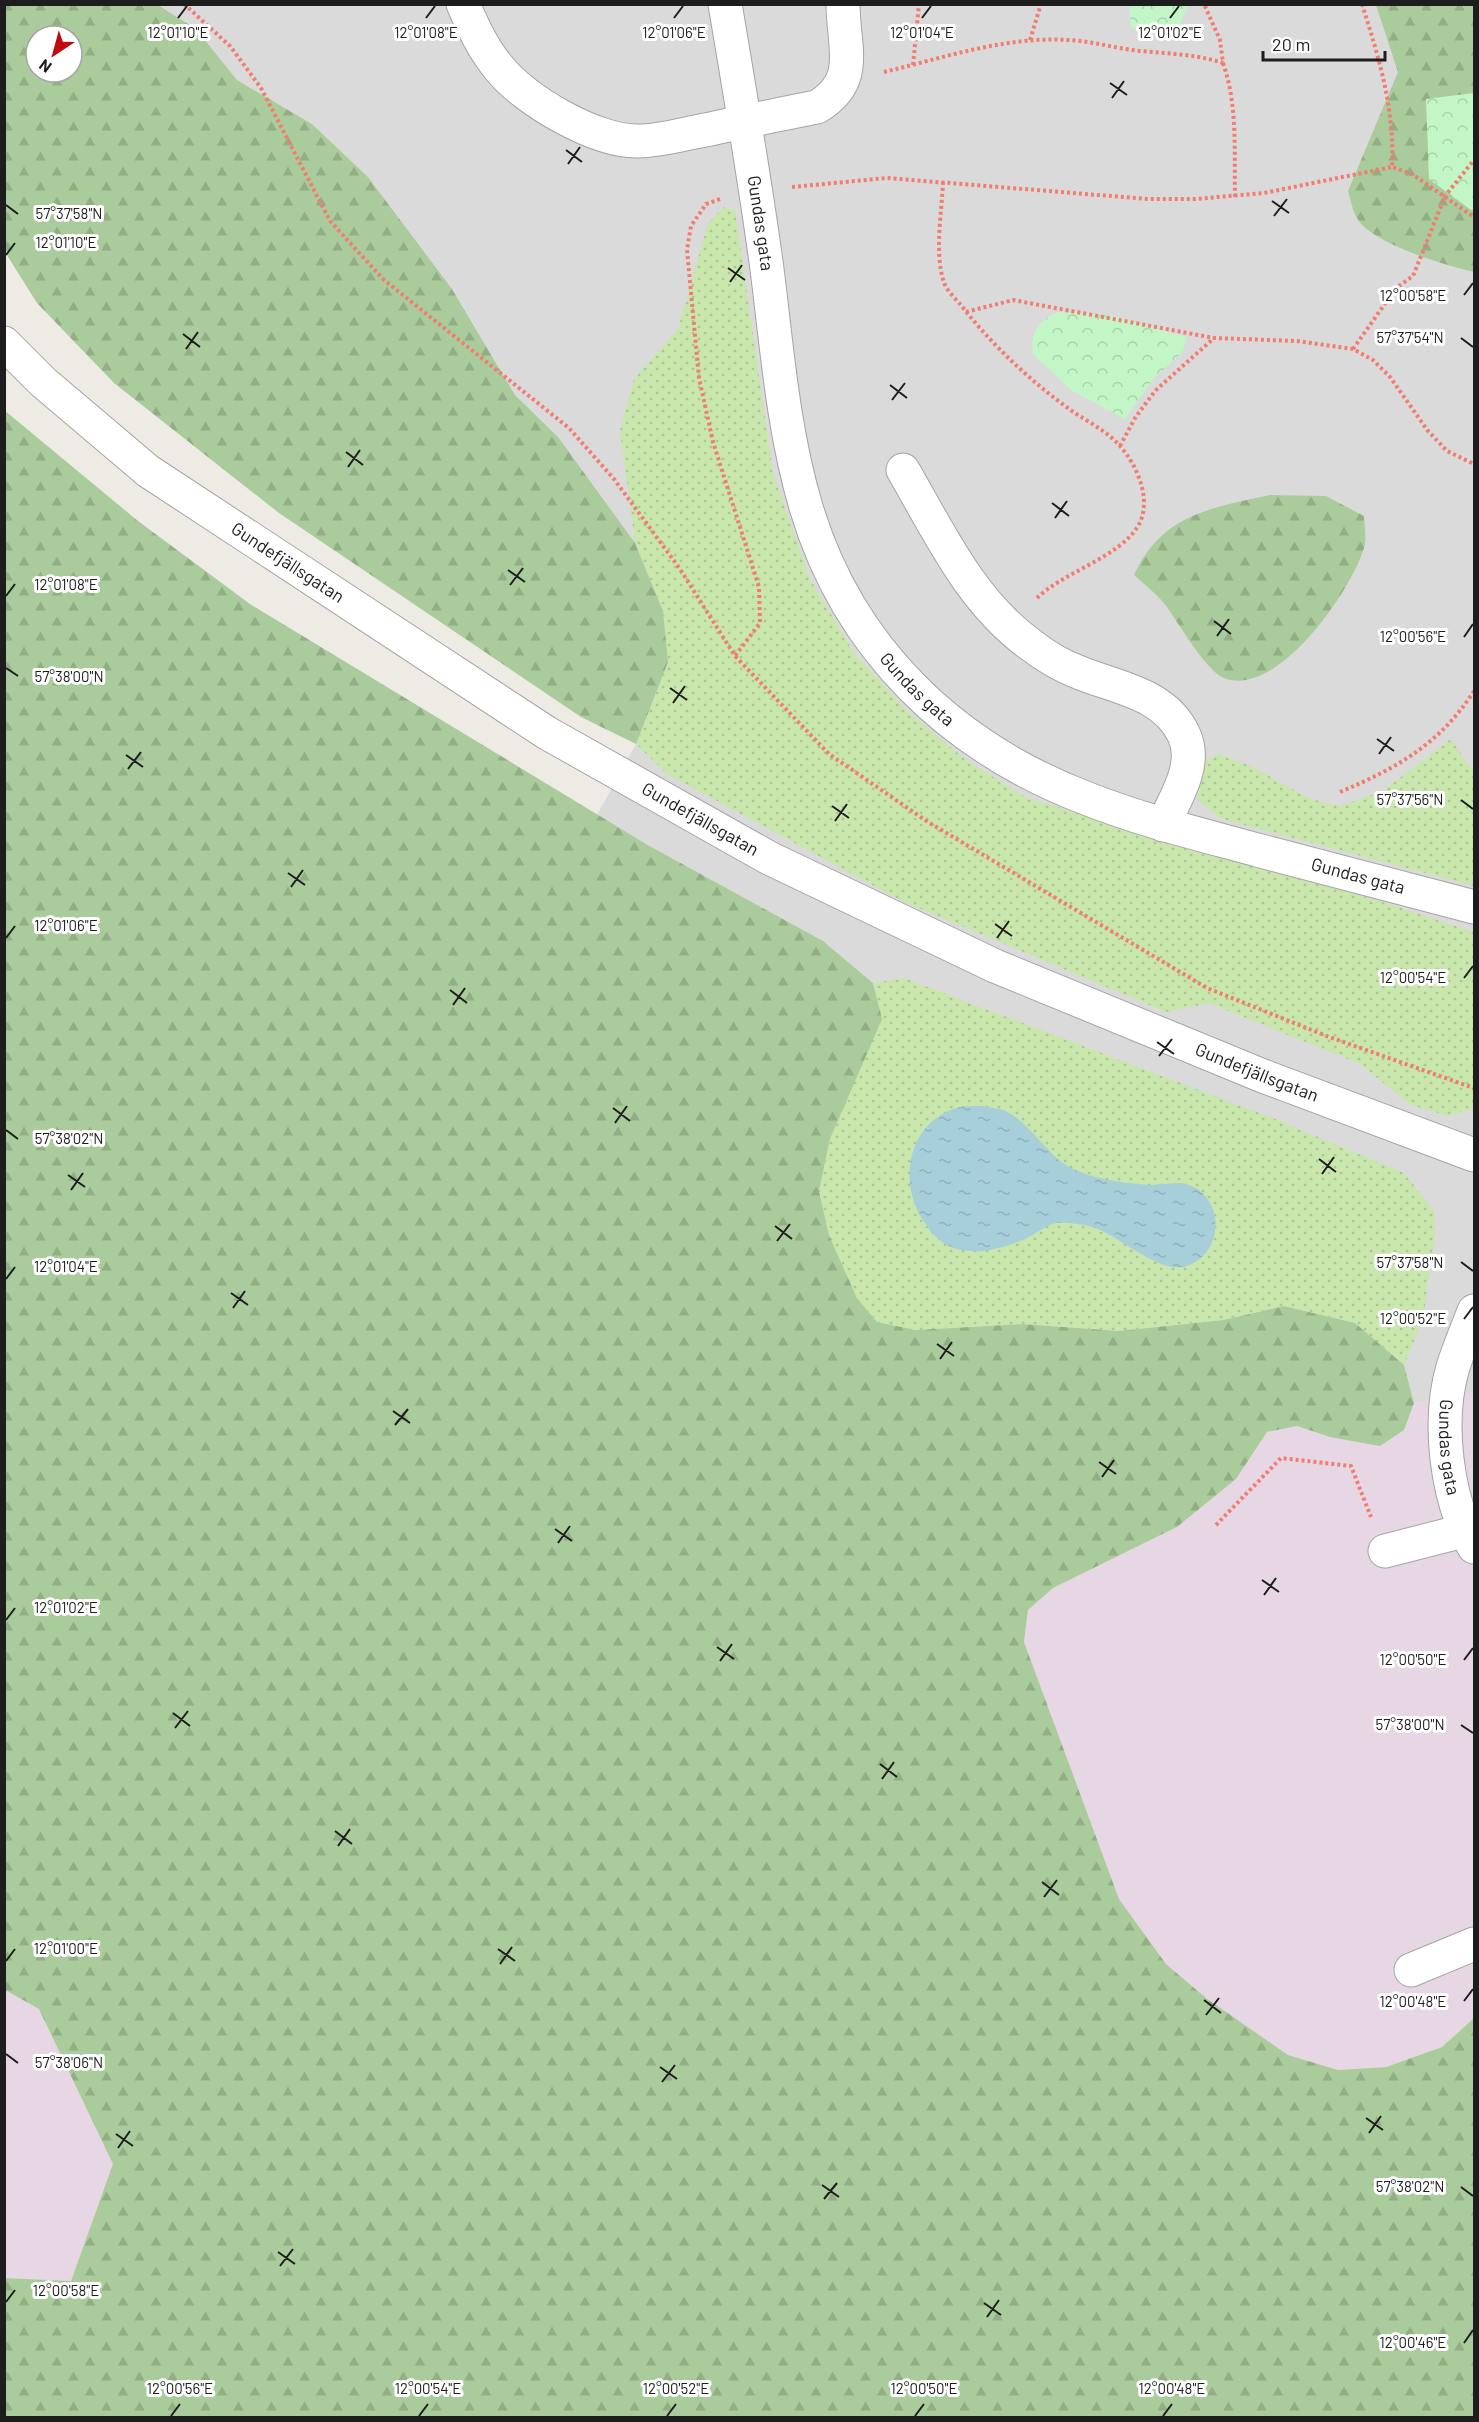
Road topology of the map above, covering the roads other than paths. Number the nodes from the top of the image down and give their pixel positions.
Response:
1 (463, 4) edge
2 (725, 4) edge
3 (843, 4) edge
4 (746, 122) junction
5 (4, 343) edge
6 (903, 470) dead end
7 (1163, 825) junction
8 (1474, 907) edge
9 (1474, 1155) edge
10 (1474, 1311) edge
11 (1471, 1538) edge
12 (1385, 1551) road end
13 (1474, 1944) edge
14 (1411, 1970) dead end

1 - 4 street
2 - 4 street, Gundas gata
3 - 4 street
4 - 7 street, Gundas gata
5 - 9 street, Gundefjällsgatan
6 - 7 street
7 - 8 street, Gundas gata
10 - 11 street, Gundas gata
11 - 12 street
13 - 14 street

